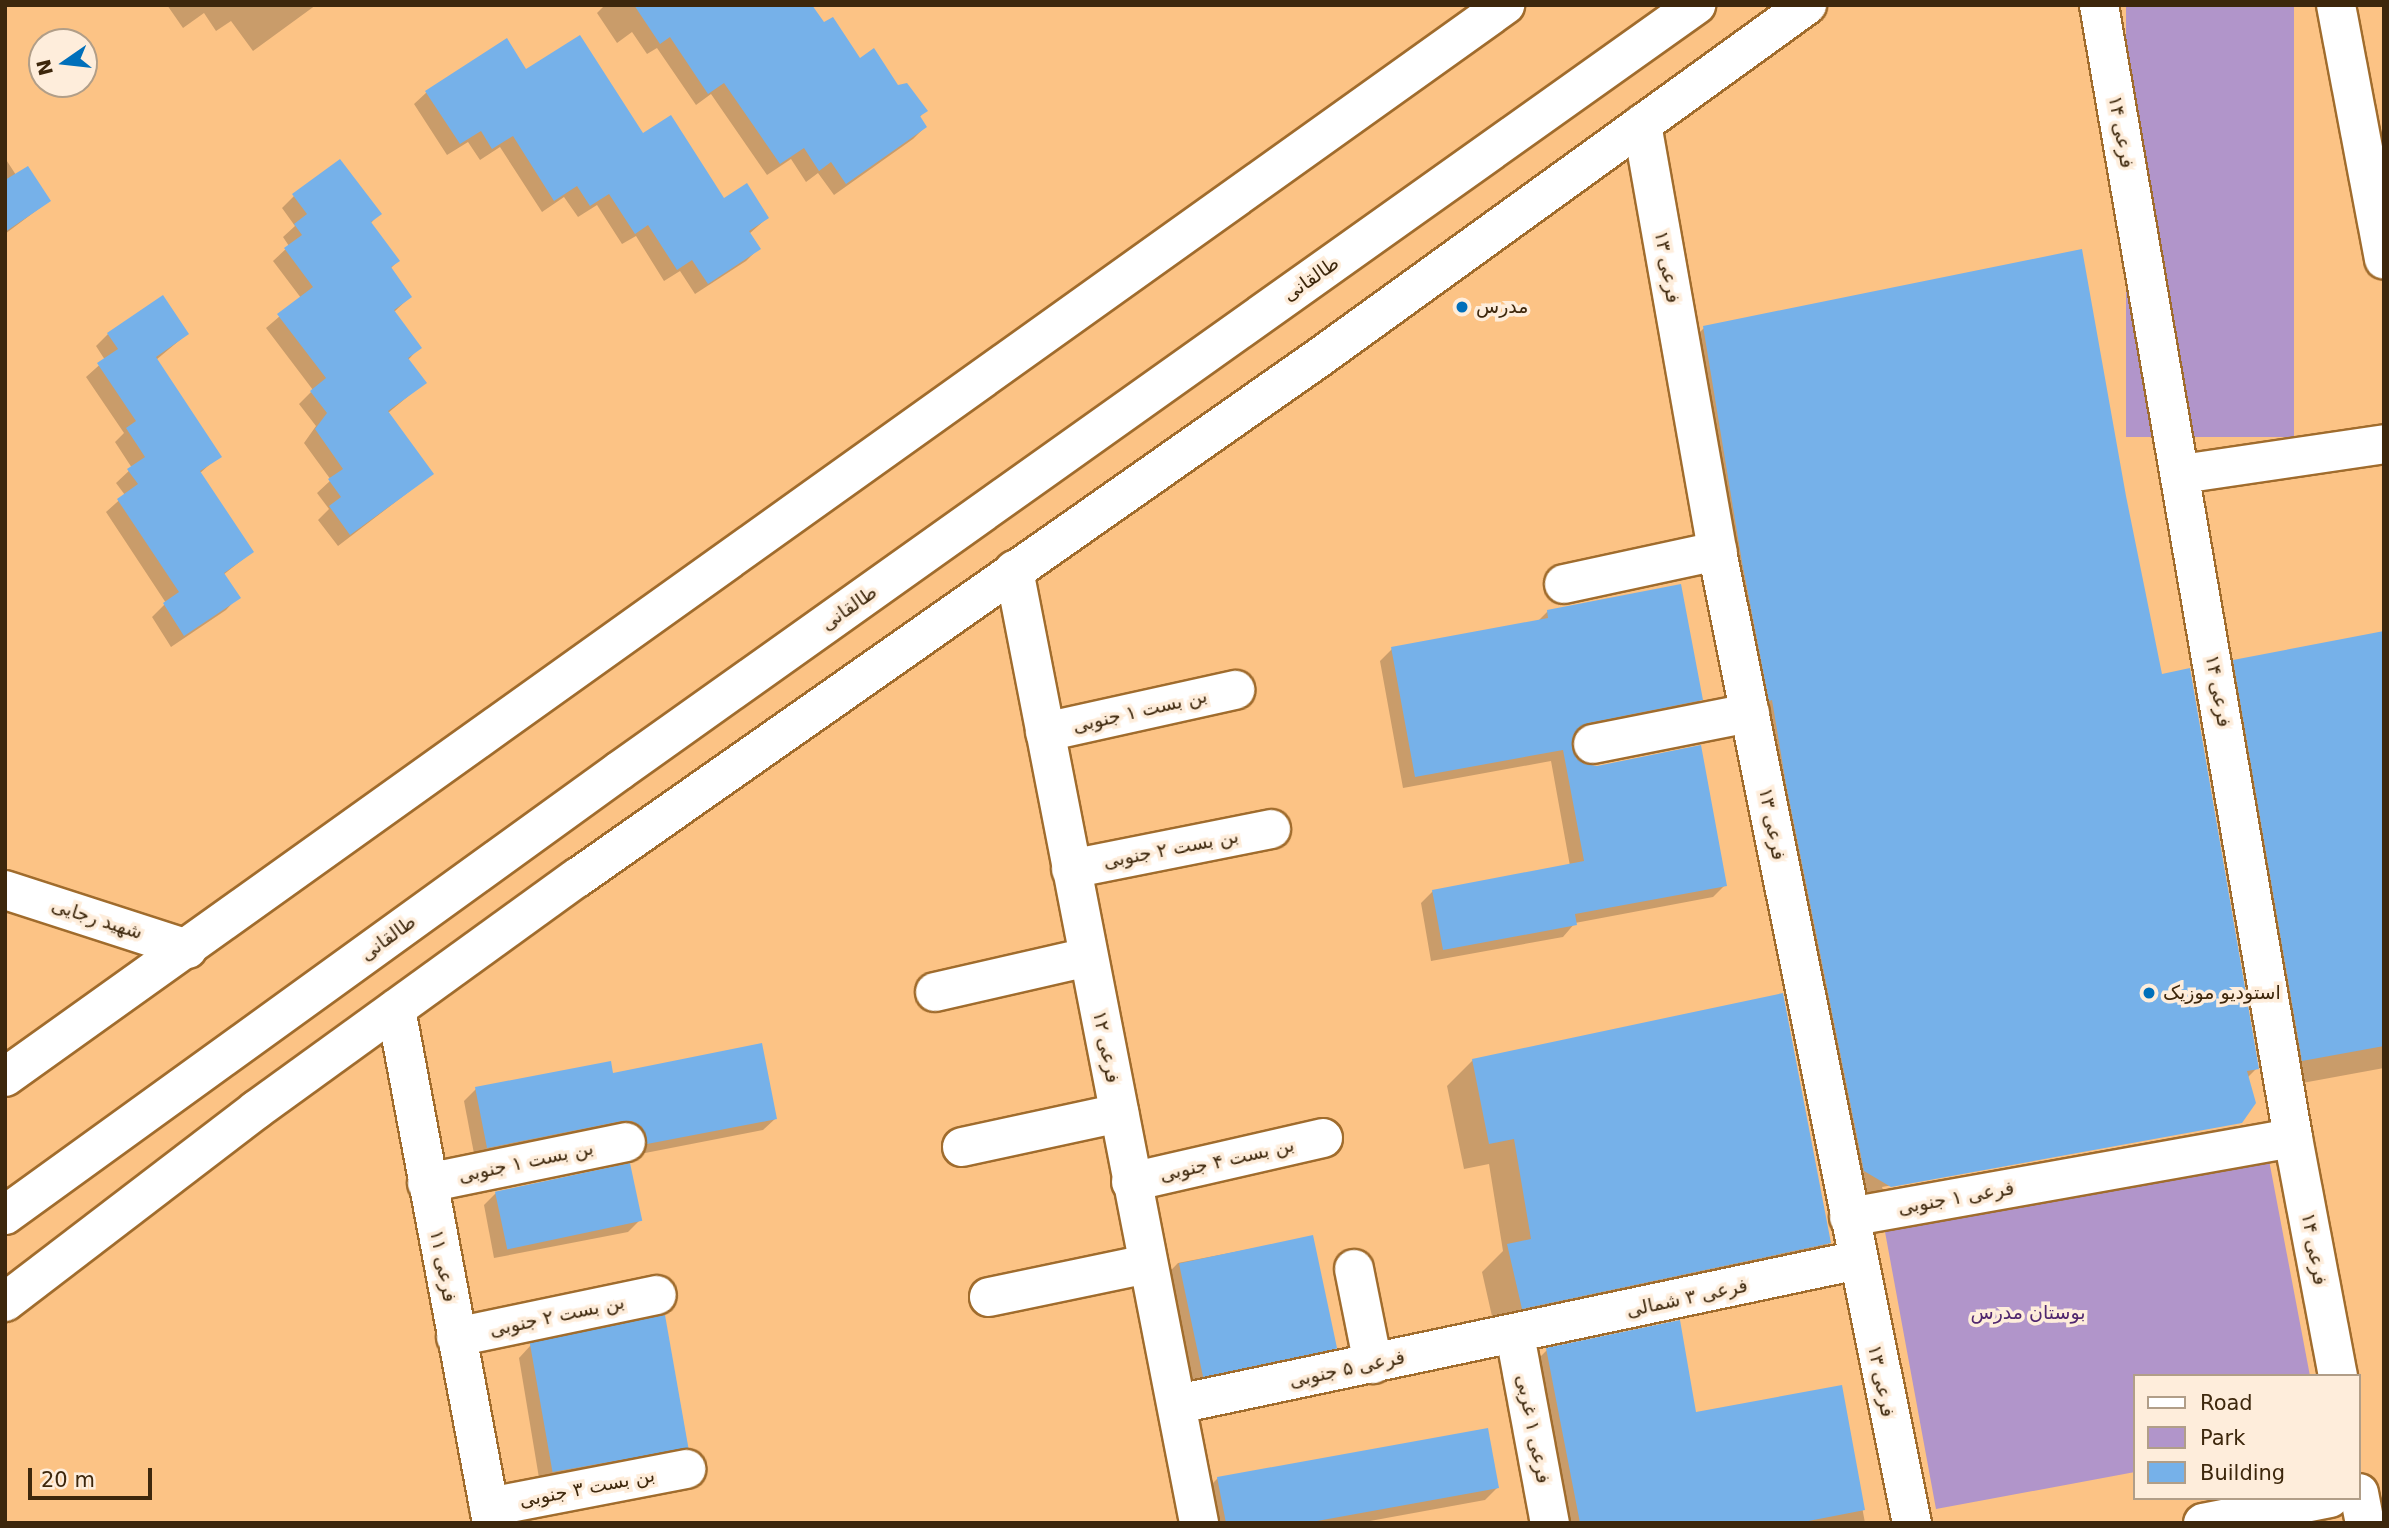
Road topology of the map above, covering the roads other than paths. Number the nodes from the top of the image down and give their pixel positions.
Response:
1 (1505, 5) edge
2 (1696, 5) edge
3 (1807, 5) edge
4 (2099, 5) edge
5 (2336, 5) edge
6 (1642, 124) junction
7 (2384, 260) edge
8 (2384, 444) edge
9 (2182, 474) junction
10 (1717, 551) junction
11 (1014, 570) junction
12 (1564, 584) dead end
13 (1235, 690) dead end
14 (1750, 713) junction
15 (1045, 732) junction
16 (1593, 744) dead end
17 (1271, 829) dead end
18 (1071, 869) junction
19 (5, 890) edge
20 (188, 949) junction
21 (1088, 957) junction
22 (935, 992) dead end
23 (396, 1009) junction
24 (5, 1077) edge
25 (1119, 1113) junction
26 (1323, 1138) dead end
27 (2293, 1138) junction
28 (626, 1142) dead end
29 (962, 1147) dead end
30 (1132, 1182) junction
31 (427, 1183) junction
32 (5, 1215) edge
33 (1849, 1217) junction
34 (1858, 1261) junction
35 (1147, 1264) junction
36 (1354, 1269) dead end
37 (657, 1295) dead end
38 (989, 1297) dead end
39 (5, 1302) edge
40 (1515, 1335) junction
41 (456, 1337) junction
42 (1373, 1364) junction
43 (2338, 1374) edge
44 (1178, 1404) junction
45 (686, 1469) dead end
46 (2320, 1500) edge
47 (2360, 1500) edge
48 (490, 1515) edge
49 (1199, 1523) edge
50 (1550, 1523) edge
51 (1912, 1523) edge
52 (2203, 1523) edge
53 (2365, 1523) edge

1 - 20 street
2 - 32 street, طالقانی
3 - 6 street
4 - 9 street, فرعی ۱۴
5 - 7 street
6 - 10 street, فرعی ۱۳
6 - 11 street
8 - 9 street
9 - 27 street, فرعی ۱۴
10 - 12 street
10 - 14 street, فرعی ۱۳
11 - 15 street, فرعی ۱۲
11 - 23 street
13 - 15 street, بن بست ۱ جنوبی
14 - 16 street
14 - 33 street, فرعی ۱۳
15 - 18 street, فرعی ۱۲
17 - 18 street, بن بست ۲ جنوبی
18 - 21 street, فرعی ۱۲
19 - 20 street, شهید رجایی
20 - 24 street
21 - 22 street
21 - 25 street, فرعی ۱۲
23 - 31 street, فرعی ۱۱
23 - 39 street
25 - 29 street
25 - 30 street, فرعی ۱۲
26 - 30 street, بن بست ۴ جنوبی
27 - 33 street, فرعی ۱ جنوبی
27 - 43 street, فرعی ۱۴
28 - 31 street, بن بست ۱ جنوبی
30 - 35 street, فرعی ۱۲
31 - 41 street, فرعی ۱۱
33 - 34 street, فرعی ۱۳
34 - 40 street, فرعی ۳ شمالی
34 - 51 street, فرعی ۱۳
35 - 38 street
35 - 44 street, فرعی ۱۲
36 - 42 street
37 - 41 street, بن بست ۲ جنوبی
40 - 42 street, فرعی ۵ جنوبی
40 - 50 street, فرعی ۱ غربی
41 - 48 street, فرعی ۱۱
42 - 44 street, فرعی ۵ جنوبی
44 - 49 street, فرعی ۱۲
45 - 48 street, بن بست ۳ جنوبی
46 - 52 street
47 - 53 street

